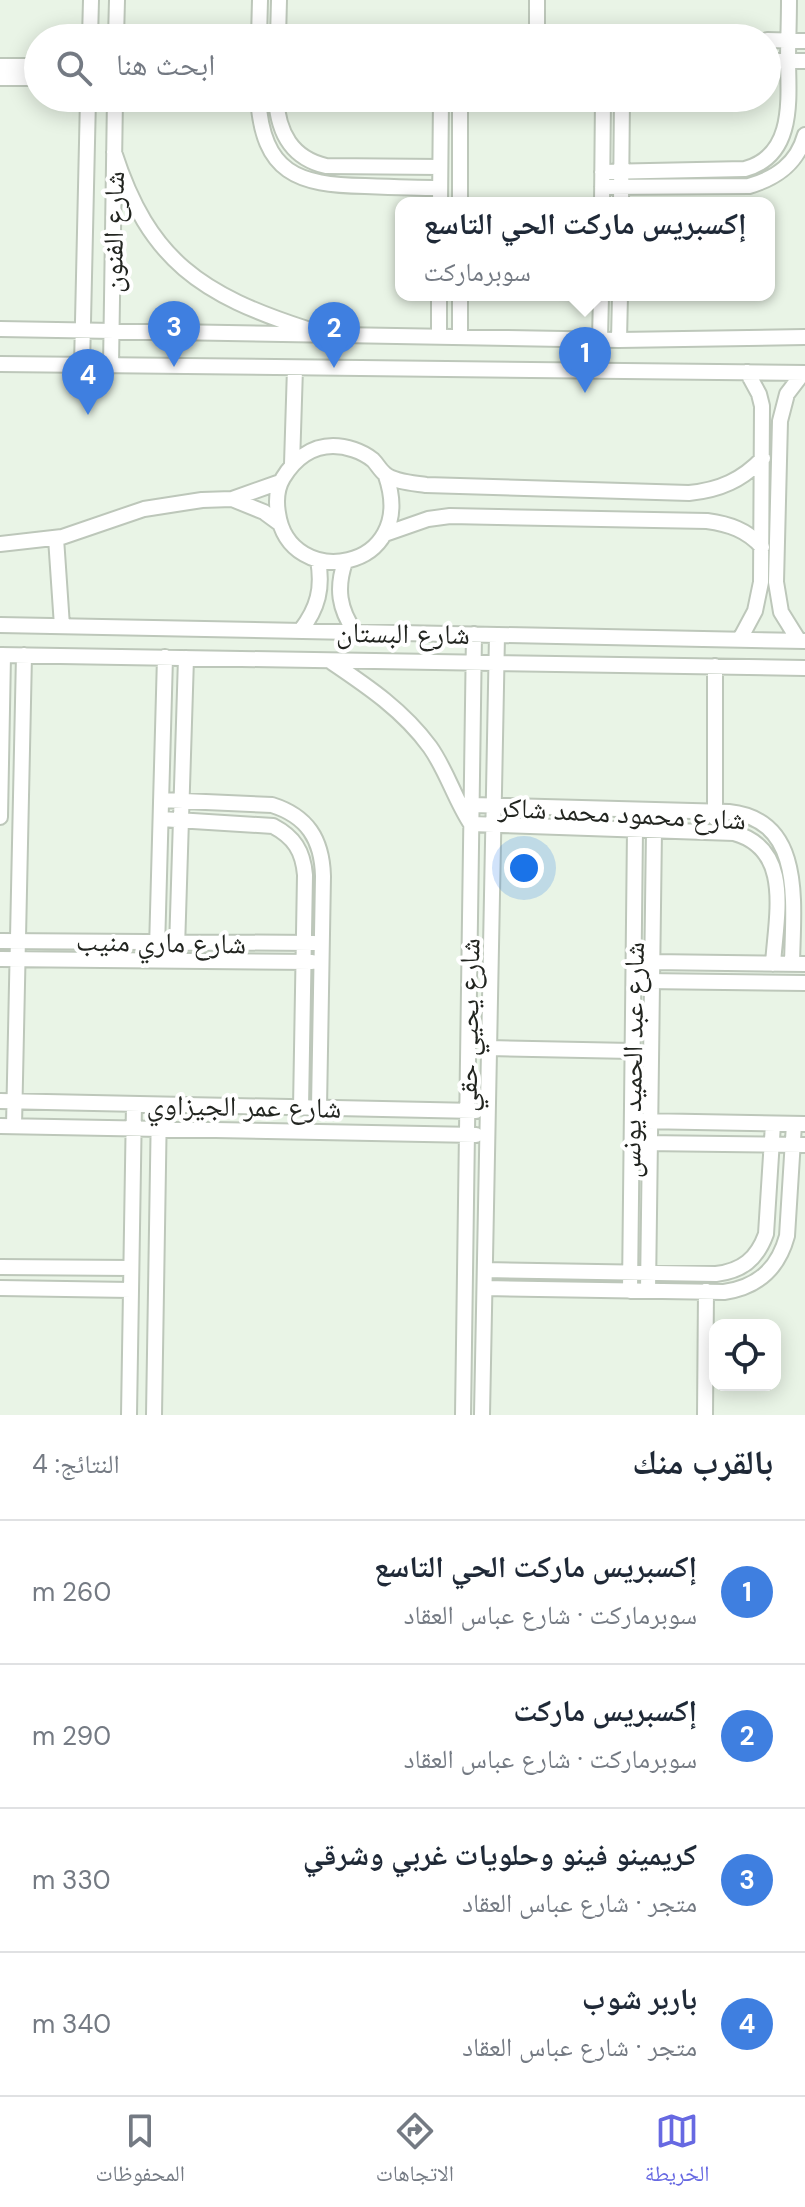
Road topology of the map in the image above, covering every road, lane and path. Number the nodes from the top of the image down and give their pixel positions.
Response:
1 (91, 0) edge
2 (117, 0) edge
3 (260, 0) edge
4 (279, 0) edge
5 (537, 0) edge
6 (789, 0) edge
7 (90, 24) edge
8 (116, 24) edge
9 (259, 24) edge
10 (278, 24) edge
11 (537, 24) edge
12 (781, 41) edge
13 (788, 41) junction
14 (805, 41) edge
15 (781, 61) edge
16 (788, 61) junction
17 (805, 61) edge
18 (0, 66) edge
19 (24, 66) edge
20 (0, 78) edge
21 (24, 78) edge
22 (88, 112) edge
23 (115, 112) edge
24 (259, 112) edge
25 (278, 112) edge
26 (441, 112) edge
27 (460, 112) edge
28 (603, 112) edge
29 (622, 112) edge
30 (805, 135) edge
31 (114, 152) junction
32 (440, 167) junction
33 (621, 171) junction
34 (602, 172) junction
35 (602, 187) junction
36 (621, 187) junction
37 (440, 196) edge
38 (460, 197) edge
39 (602, 197) edge
40 (621, 197) edge
41 (439, 301) edge
42 (460, 301) edge
43 (601, 301) edge
44 (620, 301) edge
45 (0, 329) edge
46 (83, 330) junction
47 (112, 331) junction
48 (322, 334) junction
49 (439, 337) junction
50 (460, 337) junction
51 (805, 337) edge
52 (600, 339) junction
53 (619, 340) junction
54 (0, 364) edge
55 (82, 366) junction
56 (111, 366) junction
57 (295, 368) junction
58 (747, 372) junction
59 (804, 373) edge
60 (763, 458) junction
61 (292, 464) junction
62 (386, 476) junction
63 (280, 482) junction
64 (232, 499) junction
65 (279, 523) junction
66 (385, 534) junction
67 (56, 538) junction
68 (0, 544) edge
69 (762, 547) junction
70 (318, 560) junction
71 (345, 562) junction
72 (0, 625) edge
73 (62, 626) junction
74 (301, 630) junction
75 (355, 632) junction
76 (474, 634) junction
77 (497, 635) junction
78 (740, 639) junction
79 (802, 641) edge
80 (2, 655) edge
81 (24, 655) junction
82 (165, 657) junction
83 (186, 658) junction
84 (329, 660) junction
85 (474, 663) junction
86 (496, 663) junction
87 (715, 666) junction
88 (801, 670) edge
89 (161, 800) junction
90 (182, 800) junction
91 (0, 802) edge
92 (21, 802) junction
93 (472, 805) junction
94 (494, 806) junction
95 (715, 812) junction
96 (0, 818) edge
97 (161, 819) junction
98 (181, 820) junction
99 (20, 821) junction
100 (471, 824) junction
101 (493, 825) junction
102 (635, 829) junction
103 (654, 830) junction
104 (715, 832) junction
105 (0, 941) edge
106 (18, 941) junction
107 (157, 942) junction
108 (177, 942) junction
109 (304, 943) junction
110 (322, 943) junction
111 (18, 958) junction
112 (0, 959) edge
113 (157, 960) junction
114 (177, 961) junction
115 (303, 962) junction
116 (322, 962) junction
117 (652, 962) junction
118 (773, 964) junction
119 (798, 964) edge
120 (633, 981) junction
121 (652, 981) junction
122 (805, 983) edge
123 (489, 1048) junction
124 (632, 1051) junction
125 (7, 1101) edge
126 (134, 1104) junction
127 (159, 1105) junction
128 (301, 1108) junction
129 (319, 1108) junction
130 (467, 1111) junction
131 (488, 1111) junction
132 (632, 1121) junction
133 (651, 1122) junction
134 (773, 1124) junction
135 (800, 1124) edge
136 (7, 1126) edge
137 (134, 1128) junction
138 (158, 1129) junction
139 (467, 1135) junction
140 (487, 1135) junction
141 (631, 1143) junction
142 (650, 1143) junction
143 (772, 1144) junction
144 (799, 1145) edge
145 (0, 1267) edge
146 (131, 1268) junction
147 (485, 1270) junction
148 (630, 1273) junction
149 (649, 1273) junction
150 (0, 1288) edge
151 (485, 1288) junction
152 (131, 1290) junction
153 (630, 1291) junction
154 (648, 1291) junction
155 (706, 1291) junction
156 (129, 1415) edge
157 (154, 1415) edge
158 (463, 1415) edge
159 (482, 1415) edge
160 (705, 1415) edge

1 - 7 street
2 - 8 street
3 - 9 street
4 - 10 street
5 - 11 street
6 - 13 street
12 - 13 street
13 - 14 street
13 - 16 street
15 - 16 street
16 - 17 street
16 - 33 street
18 - 19 street
20 - 21 street
22 - 46 street, شارع الفنون
23 - 31 street, شارع الفنون
24 - 37 street
25 - 32 street
26 - 32 street
27 - 38 street
28 - 34 street
29 - 33 street
30 - 36 street
31 - 47 street, شارع الفنون
31 - 48 street
32 - 37 street
33 - 34 street
33 - 36 street
34 - 35 street
35 - 36 street
35 - 39 street
36 - 40 street
41 - 49 street
42 - 50 street
43 - 52 street
44 - 53 street
45 - 46 street
46 - 47 street
46 - 55 street, شارع الفنون
47 - 48 street
47 - 56 street, شارع الفنون
48 - 49 street
49 - 50 street
50 - 52 street
51 - 53 street
52 - 53 street
54 - 55 street
55 - 56 street
56 - 57 street
57 - 58 street
57 - 61 street
58 - 59 street
58 - 60 street
59 - 79 street
60 - 62 street
60 - 69 street
61 - 62 street
61 - 63 street
62 - 66 street
63 - 64 street
63 - 65 street
64 - 65 street
64 - 67 street
65 - 70 street
66 - 69 street
66 - 71 street
67 - 68 street
67 - 73 street
69 - 78 street
70 - 71 street
70 - 74 street
71 - 75 street
72 - 73 street, شارع البستان
73 - 74 street, شارع البستان
74 - 75 street, شارع البستان
75 - 76 street, شارع البستان
76 - 77 street, شارع البستان
76 - 85 street, شارع يحيي حقي
77 - 78 street, شارع البستان
77 - 86 street, شارع يحيي حقي
78 - 79 street, شارع البستان
80 - 81 street, شارع البستان
80 - 91 street
81 - 82 street, شارع البستان
81 - 92 street
82 - 83 street, شارع البستان
82 - 89 street
83 - 84 street, شارع البستان
83 - 90 street
84 - 85 street, شارع البستان
84 - 100 street
85 - 86 street, شارع البستان
85 - 93 street, شارع يحيي حقي
86 - 87 street, شارع البستان
86 - 94 street, شارع يحيي حقي
87 - 88 street, شارع البستان
87 - 95 street
89 - 90 street
89 - 97 street
90 - 98 street
90 - 110 street
91 - 92 street
91 - 96 street
92 - 99 street
93 - 94 street, شارع محمود محمد شاكر
93 - 100 street, شارع يحيي حقي
94 - 95 street, شارع محمود محمد شاكر
94 - 101 street, شارع يحيي حقي
95 - 104 street
95 - 119 street, شارع محمود محمد شاكر
96 - 99 street
97 - 98 street
97 - 107 street
98 - 108 street
98 - 109 street
99 - 106 street
100 - 101 street, شارع محمود محمد شاكر
100 - 130 street, شارع يحيي حقي
101 - 102 street, شارع محمود محمد شاكر
101 - 123 street, شارع يحيي حقي
102 - 103 street, شارع محمود محمد شاكر
102 - 120 street, شارع عبد الحميد يونس
103 - 104 street, شارع محمود محمد شاكر
103 - 117 street, شارع عبد الحميد يونس
104 - 118 street, شارع محمود محمد شاكر
105 - 106 street, شارع ماري منيب
106 - 107 street, شارع ماري منيب
106 - 111 street
107 - 108 street, شارع ماري منيب
107 - 113 street
108 - 109 street, شارع ماري منيب
108 - 114 street
109 - 110 street, شارع ماري منيب
109 - 115 street
110 - 116 street
111 - 112 street, شارع ماري منيب
111 - 113 street, شارع ماري منيب
111 - 125 street
113 - 114 street, شارع ماري منيب
114 - 115 street, شارع ماري منيب
115 - 116 street, شارع ماري منيب
115 - 128 street
116 - 129 street
117 - 118 street
117 - 121 street, شارع عبد الحميد يونس
118 - 119 street
120 - 121 street
120 - 124 street, شارع عبد الحميد يونس
121 - 122 street
121 - 133 street, شارع عبد الحميد يونس
123 - 124 street
123 - 131 street, شارع يحيي حقي
124 - 132 street, شارع عبد الحميد يونس
125 - 126 street, شارع عمر الجيزاوي
125 - 136 street
126 - 127 street, شارع عمر الجيزاوي
126 - 137 street
127 - 128 street, شارع عمر الجيزاوي
127 - 138 street
128 - 129 street, شارع عمر الجيزاوي
129 - 130 street, شارع عمر الجيزاوي
130 - 131 street, شارع عمر الجيزاوي
130 - 139 street, شارع يحيي حقي
131 - 140 street, شارع يحيي حقي
132 - 133 street
132 - 141 street, شارع عبد الحميد يونس
133 - 134 street
133 - 142 street, شارع عبد الحميد يونس
134 - 135 street
134 - 143 street
135 - 144 street
136 - 137 street, شارع عمر الجيزاوي
137 - 138 street, شارع عمر الجيزاوي
137 - 146 street
138 - 139 street, شارع عمر الجيزاوي
138 - 157 street
139 - 140 street, شارع عمر الجيزاوي
139 - 158 street, شارع يحيي حقي
140 - 147 street, شارع يحيي حقي
141 - 142 street
141 - 148 street, شارع عبد الحميد يونس
142 - 143 street
142 - 149 street, شارع عبد الحميد يونس
143 - 144 street
143 - 149 street
144 - 155 street
145 - 146 street
146 - 152 street
147 - 148 street
147 - 151 street, شارع يحيي حقي
148 - 149 street
148 - 153 street, شارع عبد الحميد يونس
149 - 154 street, شارع عبد الحميد يونس
150 - 152 street
151 - 153 street
151 - 159 street, شارع يحيي حقي
152 - 156 street
153 - 154 street
154 - 155 street
155 - 160 street

